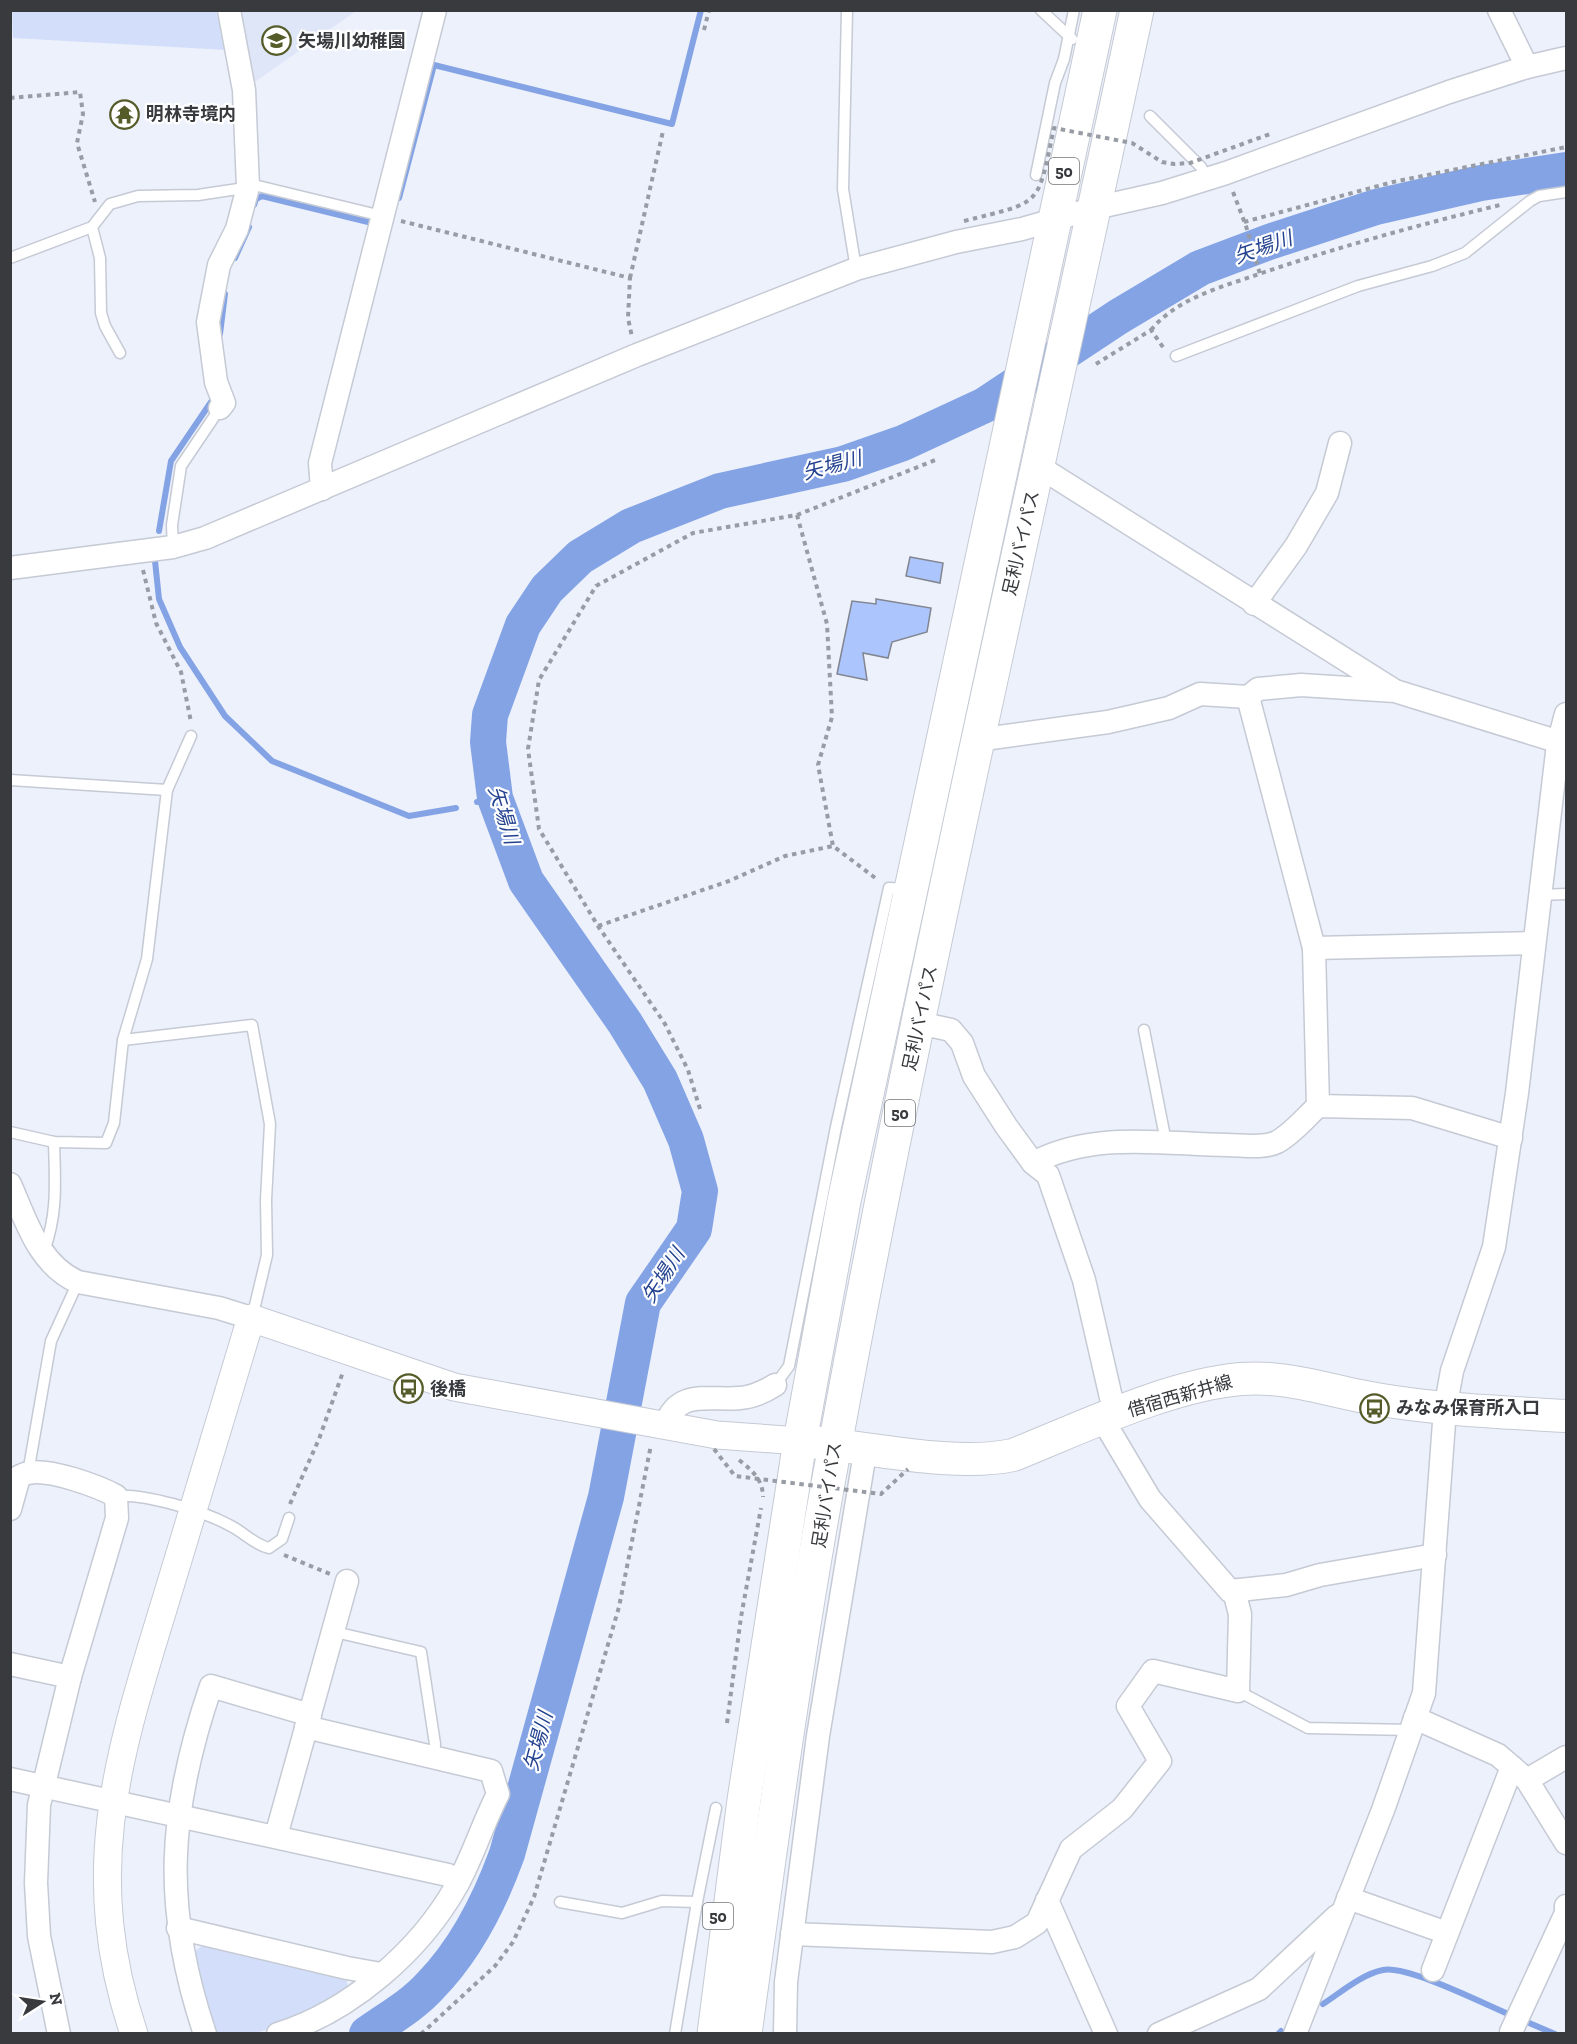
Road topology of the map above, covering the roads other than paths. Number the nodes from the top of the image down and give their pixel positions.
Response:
1 (229, 10) edge
2 (435, 10) edge
3 (847, 10) edge
4 (1041, 10) edge
5 (1074, 10) edge
6 (1100, 10) edge
7 (1137, 10) edge
8 (1499, 10) edge
9 (1080, 42) junction
10 (1566, 58) edge
11 (1527, 67) junction
12 (1150, 116) dead end
13 (1036, 176) dead end
14 (1207, 179) junction
15 (248, 187) junction
16 (1566, 192) edge
17 (1095, 208) junction
18 (382, 216) junction
19 (1053, 222) junction
20 (93, 227) junction
21 (10, 258) edge
22 (856, 269) junction
23 (120, 354) dead end
24 (1176, 356) road end
25 (220, 408) joint
26 (1340, 443) dead end
27 (1038, 466) junction
28 (322, 489) junction
29 (173, 547) junction
30 (10, 568) edge
31 (1254, 604) junction
32 (1395, 691) junction
33 (1248, 697) junction
34 (1566, 714) edge
35 (191, 736) road end
36 (977, 740) junction
37 (1562, 744) edge
38 (10, 780) edge
39 (167, 790) junction
40 (900, 889) junction
41 (1566, 894) edge
42 (1540, 895) junction
43 (1534, 943) junction
44 (1314, 948) junction
45 (919, 1023) junction
46 (1144, 1030) dead end
47 (123, 1040) junction
48 (1318, 1106) junction
49 (10, 1132) edge
50 (1511, 1138) junction
51 (54, 1142) junction
52 (1166, 1142) junction
53 (1034, 1163) junction
54 (10, 1184) edge
55 (43, 1253) junction
56 (78, 1282) junction
57 (252, 1318) junction
58 (775, 1385) joint
59 (1445, 1409) junction
60 (1566, 1416) edge
61 (1109, 1417) junction
62 (654, 1424) junction
63 (800, 1440) junction
64 (850, 1445) junction
65 (19, 1477) edge
66 (116, 1496) junction
67 (10, 1509) edge
68 (193, 1511) junction
69 (289, 1518) road end
70 (1435, 1555) junction
71 (347, 1581) road end
72 (1234, 1591) junction
73 (334, 1632) junction
74 (10, 1664) edge
75 (70, 1677) junction
76 (1238, 1691) junction
77 (308, 1721) junction
78 (1413, 1724) junction
79 (1566, 1757) edge
80 (434, 1758) junction
81 (1520, 1774) junction
82 (10, 1779) edge
83 (44, 1785) junction
84 (111, 1800) junction
85 (730, 1804) junction
86 (179, 1815) junction
87 (774, 1826) junction
88 (276, 1836) junction
89 (1566, 1843) edge
90 (458, 1883) junction
91 (1047, 1900) junction
92 (560, 1902) dead end
93 (697, 1902) junction
94 (1345, 1904) junction
95 (1566, 1906) edge
96 (178, 1928) junction
97 (1447, 1933) junction
98 (792, 1934) junction
99 (1433, 1970) dead end
100 (381, 1974) junction
101 (1508, 2033) edge
102 (59, 2034) edge
103 (134, 2034) edge
104 (205, 2034) edge
105 (278, 2034) edge
106 (675, 2034) edge
107 (695, 2034) edge
108 (714, 2034) edge
109 (745, 2034) edge
110 (766, 2034) edge
111 (785, 2034) edge
112 (1106, 2034) edge
113 (1160, 2034) edge
114 (1295, 2034) edge

1 - 15 street
2 - 18 street
3 - 22 lane
4 - 9 lane
5 - 9 lane
6 - 9 highway, 足利バイパス / 50
7 - 17 highway, 足利バイパス / 50
8 - 11 street
9 - 13 lane
9 - 19 highway, 足利バイパス / 50
10 - 11 street
11 - 14 street
12 - 14 lane
14 - 17 street
15 - 18 lane
15 - 20 lane
15 - 25 street
16 - 24 lane
17 - 19 street
17 - 27 highway, 足利バイパス / 50
18 - 28 street
19 - 22 street
19 - 40 highway, 足利バイパス / 50
20 - 21 lane
20 - 23 lane
22 - 28 street
25 - 29 lane
26 - 31 street
27 - 31 street
27 - 36 highway, 足利バイパス / 50
28 - 29 street
29 - 30 street
31 - 32 street
32 - 33 street
32 - 37 street
33 - 36 street
33 - 44 street
34 - 37 street
35 - 39 lane
36 - 45 highway, 足利バイパス / 50
37 - 42 street
38 - 39 lane
39 - 47 lane
40 - 58 lane
40 - 63 highway, 足利バイパス / 50
41 - 42 lane
42 - 43 street
43 - 44 street
43 - 50 street
44 - 48 street
45 - 53 street
45 - 64 highway, 足利バイパス / 50
46 - 52 lane
47 - 51 lane
47 - 57 lane
48 - 50 street
48 - 52 street
49 - 51 lane
50 - 59 street
51 - 55 lane
52 - 53 street
53 - 61 street
54 - 55 street
55 - 56 street
56 - 57 street
56 - 65 lane
57 - 62 street
57 - 68 street
58 - 62 street
59 - 60 main road, 借宿西新井線
59 - 61 main road, 借宿西新井線
59 - 70 street
61 - 64 main road, 借宿西新井線
61 - 72 street
62 - 63 street
63 - 64 main road, 借宿西新井線
63 - 85 highway, 足利バイパス / 50
64 - 87 highway, 足利バイパス / 50
64 - 98 street
65 - 66 street
65 - 67 street
66 - 68 lane
66 - 75 street
68 - 69 lane
68 - 84 street
70 - 72 street
70 - 78 street
71 - 73 street
72 - 76 street
73 - 77 street
73 - 80 lane
74 - 75 street
75 - 83 street
76 - 78 lane
76 - 91 street
77 - 80 street
77 - 86 street
77 - 88 street
78 - 81 street
78 - 94 street
79 - 81 street
80 - 90 street
81 - 89 street
81 - 97 street
82 - 83 street
83 - 84 street
83 - 102 street
84 - 86 street
84 - 103 street
85 - 93 lane
85 - 107 highway, 50
85 - 108 highway, 足利バイパス / 50
86 - 88 street
86 - 96 street
87 - 109 highway, 足利バイパス / 50
87 - 110 highway, 50
88 - 90 street
90 - 100 street
91 - 98 street
91 - 112 street
92 - 93 lane
93 - 106 lane
94 - 97 street
94 - 113 street
94 - 114 street
95 - 101 street
96 - 100 street
96 - 104 street
97 - 99 street
98 - 111 street
100 - 105 street

